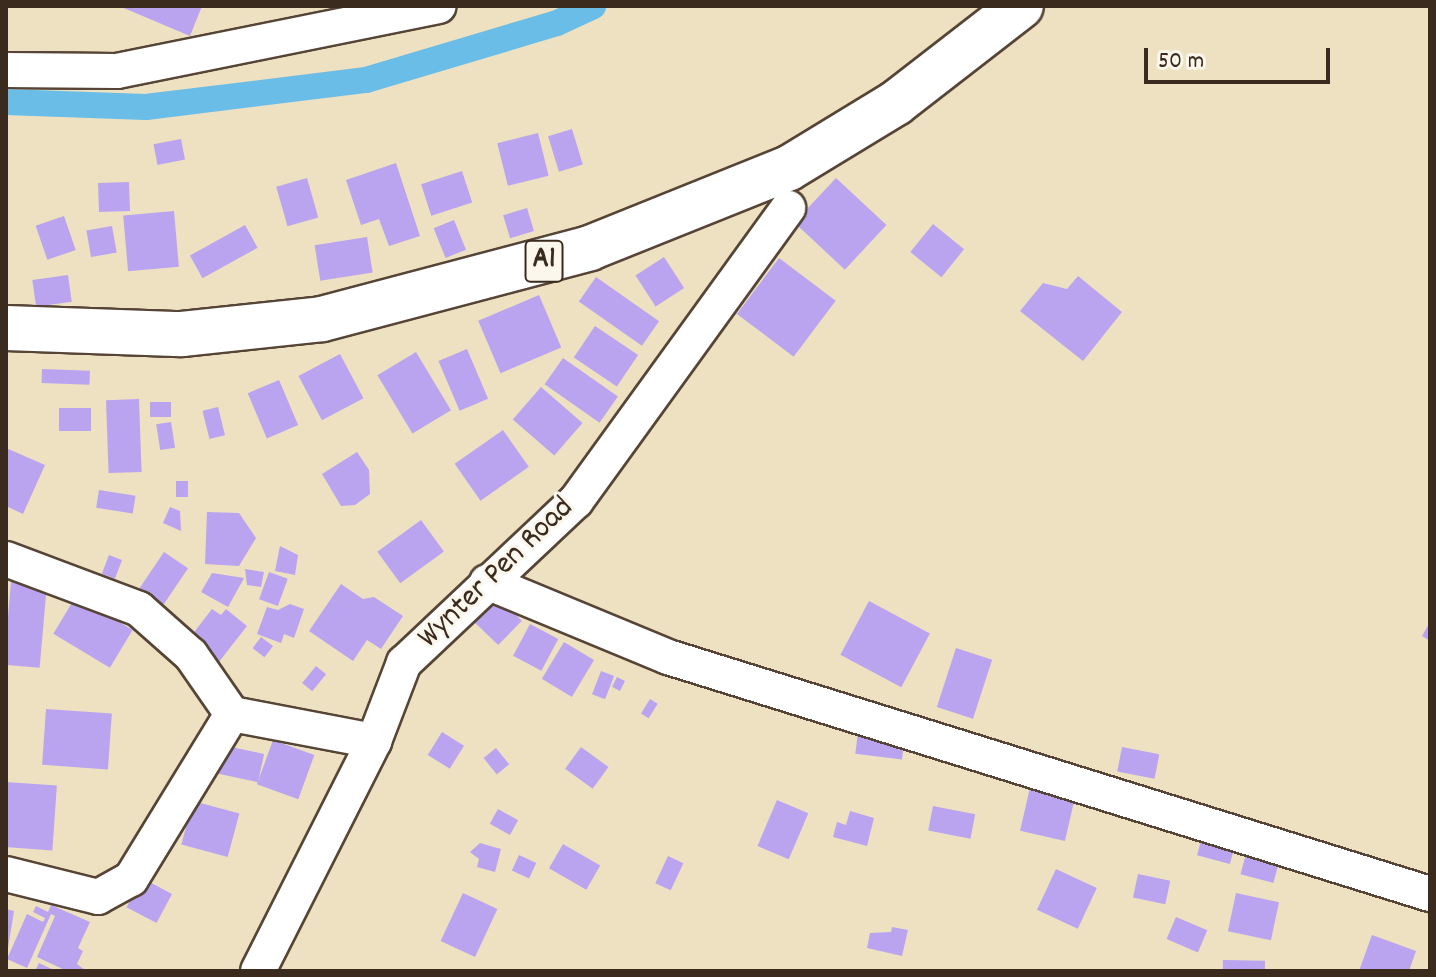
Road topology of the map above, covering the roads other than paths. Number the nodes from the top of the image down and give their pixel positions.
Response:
1 (438, 6) edge
2 (1021, 6) edge
3 (6, 70) edge
4 (788, 208) dead end
5 (6, 328) edge
6 (6, 559) edge
7 (487, 582) junction
8 (232, 714) junction
9 (374, 741) junction
10 (6, 874) edge
11 (1430, 894) edge
12 (258, 971) edge

1 - 3 street
2 - 5 main road, A1
4 - 7 street, Wynter Pen Road
6 - 8 street
7 - 9 street, Wynter Pen Road
7 - 11 street
8 - 9 street
8 - 10 street
9 - 12 street, Wynter Pen Road

